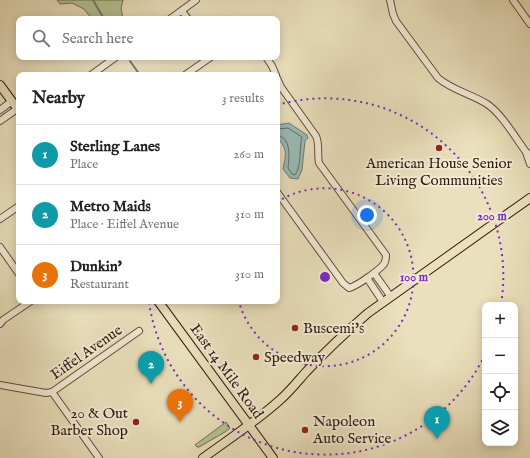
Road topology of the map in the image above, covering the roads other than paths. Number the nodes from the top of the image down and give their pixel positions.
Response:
1 (196, 0) edge
2 (390, 0) edge
3 (513, 0) edge
4 (182, 10) junction
5 (174, 16) edge
6 (186, 16) edge
7 (530, 24) edge
8 (112, 60) edge
9 (207, 60) edge
10 (268, 60) edge
11 (94, 72) edge
12 (189, 72) edge
13 (275, 72) edge
14 (0, 85) edge
15 (280, 85) edge
16 (12, 101) junction
17 (16, 107) edge
18 (0, 110) edge
19 (16, 111) edge
20 (0, 121) edge
21 (528, 153) edge
22 (530, 164) edge
23 (280, 196) edge
24 (530, 198) edge
25 (16, 208) edge
26 (0, 219) edge
27 (0, 247) edge
28 (16, 270) edge
29 (370, 275) junction
30 (391, 297) junction
31 (384, 302) junction
32 (27, 304) edge
33 (160, 304) edge
34 (0, 324) edge
35 (139, 331) dead end
36 (0, 385) edge
37 (52, 392) junction
38 (249, 425) junction
39 (98, 458) edge
40 (202, 458) edge
41 (273, 458) edge

1 - 4 street
2 - 21 street
3 - 7 street
4 - 5 street
4 - 6 street
8 - 11 street
9 - 12 street
10 - 13 street
14 - 16 main road
15 - 29 street
16 - 17 main road
16 - 18 street
19 - 20 street
21 - 22 street
23 - 29 street
24 - 30 main road
25 - 26 street
27 - 28 street
29 - 30 street
29 - 31 street
30 - 31 main road
31 - 38 main road
32 - 34 street
33 - 38 main road, East 14 Mile Road
35 - 37 street, Eiffel Avenue
36 - 37 street, Eiffel Avenue
37 - 39 street
38 - 40 main road
38 - 41 main road, East 14 Mile Road

